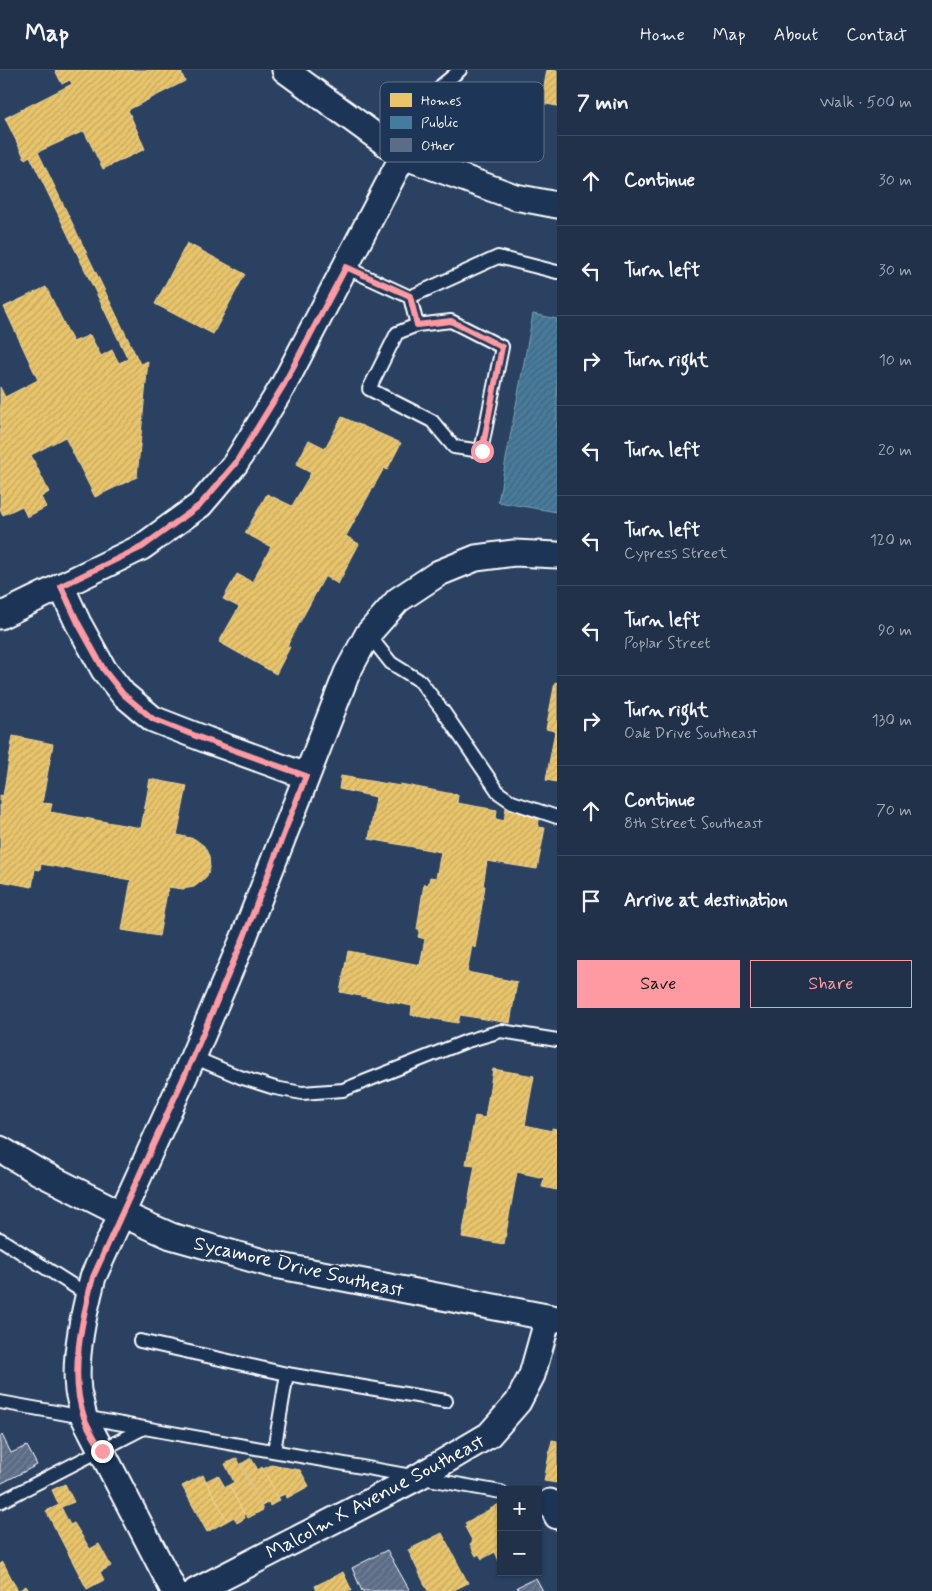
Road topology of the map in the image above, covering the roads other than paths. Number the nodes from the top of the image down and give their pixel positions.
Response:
1 (285, 70) edge
2 (460, 70) edge
3 (446, 82) edge
4 (380, 139) edge
5 (400, 162) edge
6 (419, 162) edge
7 (557, 206) edge
8 (346, 267) junction
9 (557, 272) edge
10 (410, 296) junction
11 (417, 325) junction
12 (557, 555) edge
13 (61, 586) junction
14 (0, 616) edge
15 (368, 634) junction
16 (306, 776) junction
17 (557, 817) edge
18 (557, 1040) edge
19 (193, 1057) junction
20 (0, 1149) edge
21 (122, 1214) junction
22 (0, 1239) edge
23 (88, 1296) junction
24 (553, 1319) edge
25 (140, 1341) dead end
26 (287, 1374) junction
27 (446, 1401) dead end
28 (0, 1402) edge
29 (84, 1418) junction
30 (144, 1428) junction
31 (102, 1451) junction
32 (274, 1452) junction
33 (418, 1476) junction
34 (497, 1491) edge
35 (0, 1502) edge
36 (174, 1591) edge
37 (196, 1591) edge

1 - 4 street
2 - 3 lane
5 - 8 street
6 - 7 street
8 - 10 lane
8 - 13 street
9 - 10 lane
10 - 11 lane
11 - 11 lane
12 - 15 street
13 - 14 street
13 - 16 street
15 - 16 street
15 - 17 lane
16 - 19 street
18 - 19 lane
19 - 21 street
20 - 21 street, Sycamore Drive Southeast
21 - 23 street
21 - 24 street, Sycamore Drive Southeast
22 - 23 lane
23 - 29 street
24 - 33 street, Malcolm X Avenue Southeast
25 - 26 lane
26 - 27 lane
26 - 32 lane
28 - 29 lane
29 - 30 lane
29 - 31 street
30 - 31 lane
30 - 32 lane
31 - 35 lane
31 - 36 street
32 - 33 lane
33 - 34 lane
33 - 37 street, Malcolm X Avenue Southeast

